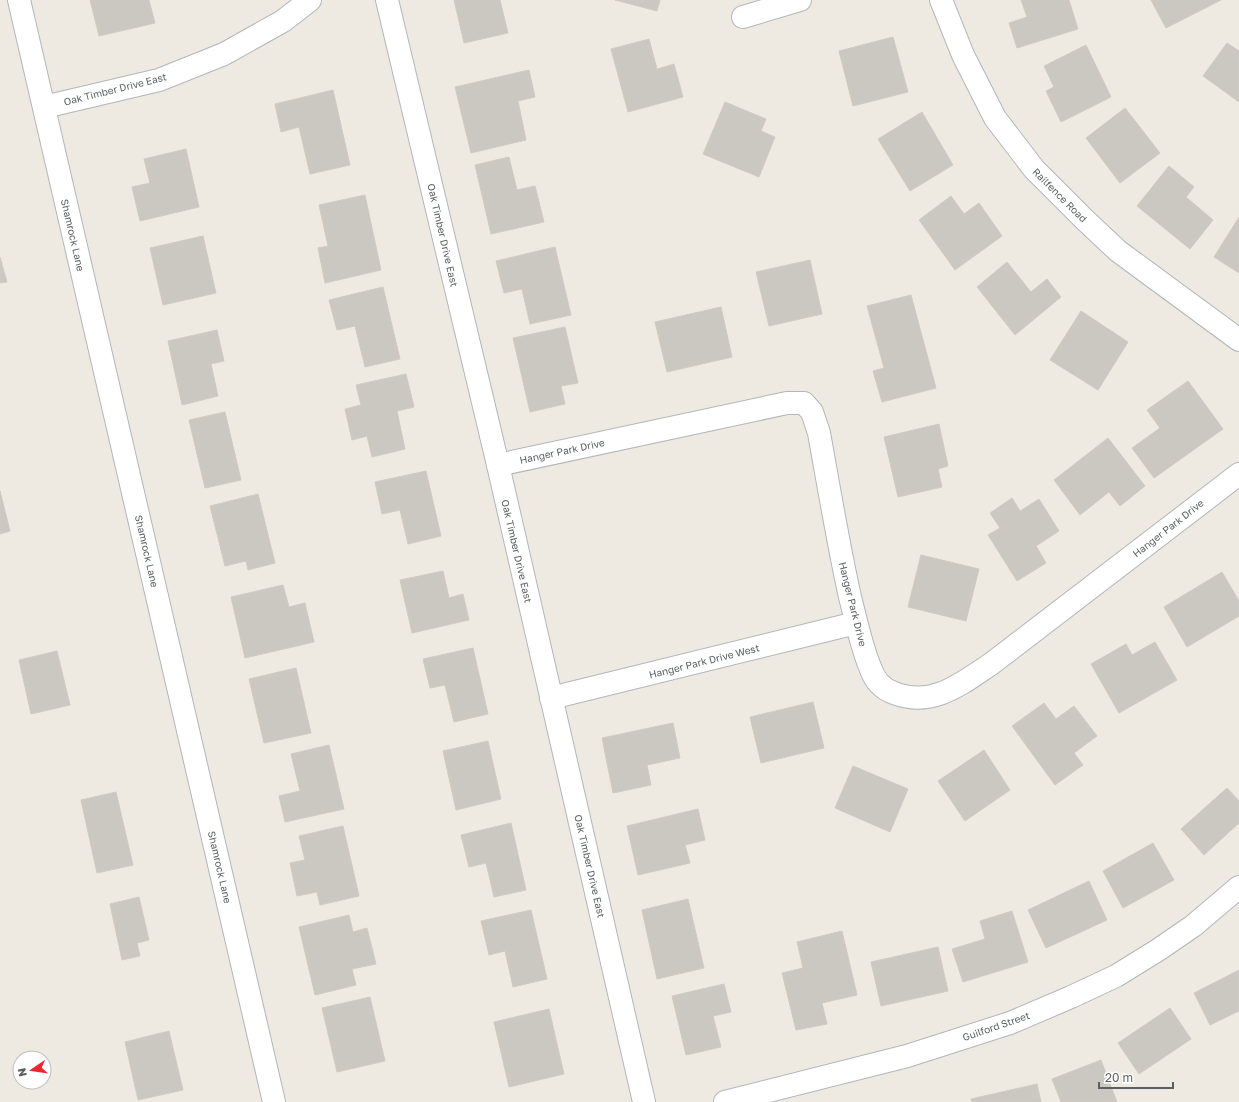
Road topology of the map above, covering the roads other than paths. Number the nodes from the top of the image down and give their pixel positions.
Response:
1 (19, 0) edge
2 (310, 0) edge
3 (387, 0) edge
4 (800, 0) edge
5 (941, 0) edge
6 (743, 17) dead end
7 (44, 106) junction
8 (1239, 340) edge
9 (498, 465) junction
10 (1239, 474) edge
11 (856, 623) junction
12 (551, 698) junction
13 (1239, 887) edge
14 (274, 1102) edge
15 (644, 1102) edge
16 (726, 1102) edge

1 - 7 street, Shamrock Lane
2 - 7 street, Oak Timber Drive East
3 - 9 street, Oak Timber Drive East
4 - 6 street
5 - 8 street, Railfence Road
7 - 14 street, Shamrock Lane
9 - 11 street, Hanger Park Drive
9 - 12 street, Oak Timber Drive East
10 - 11 street, Hanger Park Drive
11 - 12 street, Hanger Park Drive West
12 - 15 street, Oak Timber Drive East
13 - 16 street, Guilford Street

